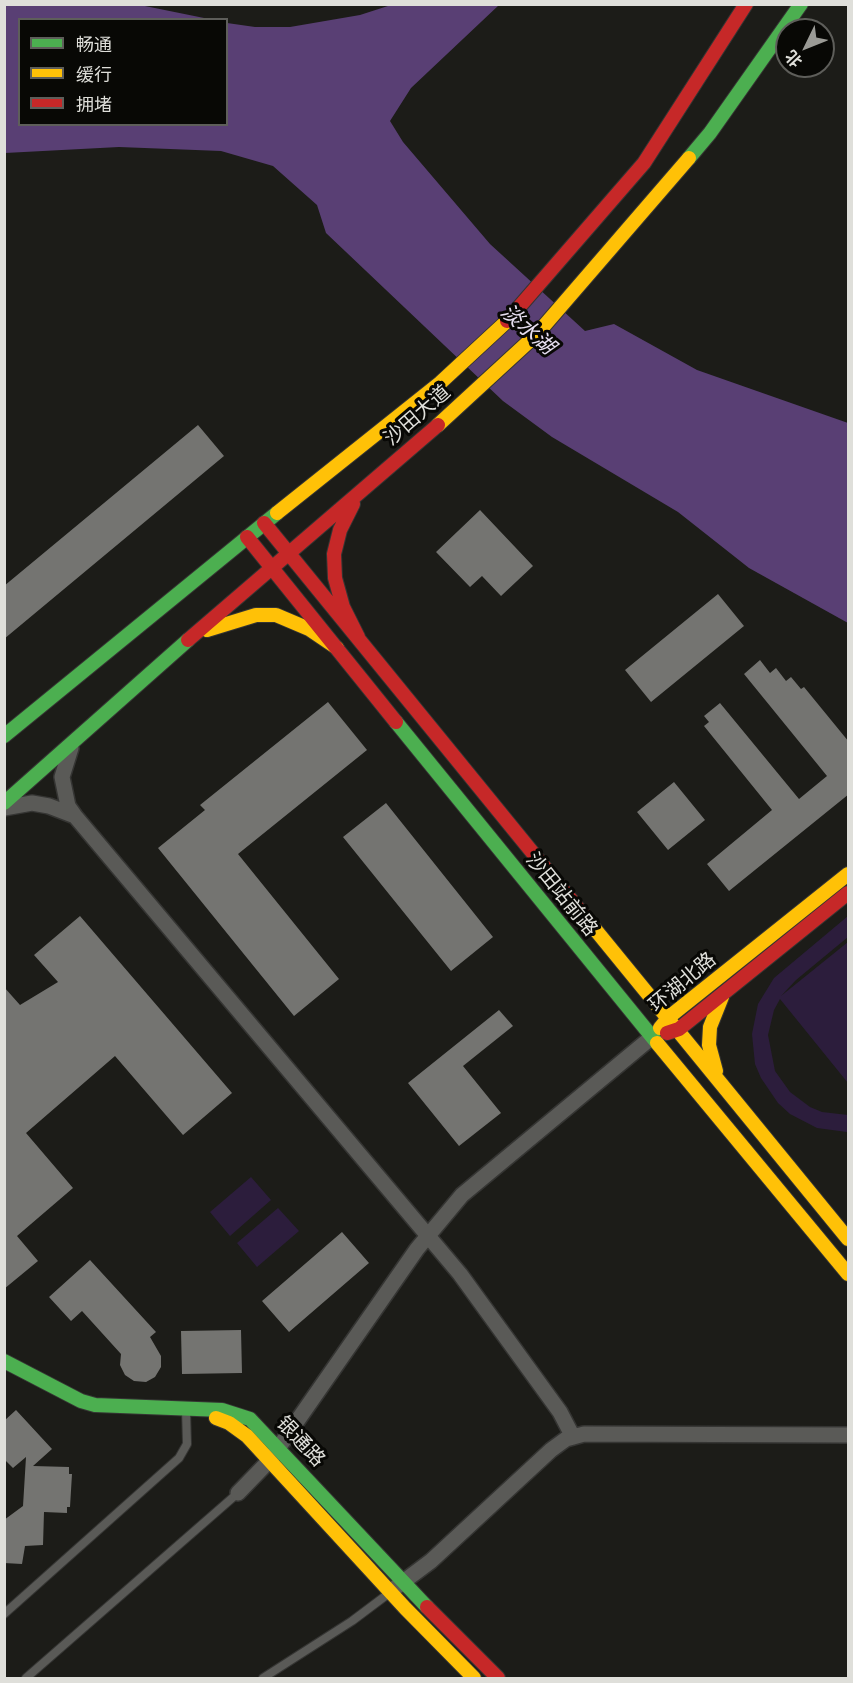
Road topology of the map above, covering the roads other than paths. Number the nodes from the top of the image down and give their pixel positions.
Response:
1 (746, 4) edge
2 (801, 4) edge
3 (363, 489) junction
4 (264, 523) junction
5 (247, 537) junction
6 (289, 553) junction
7 (272, 567) junction
8 (358, 637) junction
9 (184, 643) junction
10 (337, 648) junction
11 (4, 736) edge
12 (73, 742) junction
13 (4, 803) edge
14 (4, 808) edge
15 (75, 816) junction
16 (849, 874) edge
17 (849, 893) edge
18 (723, 994) junction
19 (669, 1017) junction
20 (679, 1029) junction
21 (652, 1037) junction
22 (720, 1079) junction
23 (428, 1235) junction
24 (849, 1239) edge
25 (849, 1274) edge
26 (4, 1361) edge
27 (4, 1371) edge
28 (186, 1413) junction
29 (849, 1435) edge
30 (573, 1437) junction
31 (274, 1454) junction
32 (238, 1493) joint
33 (403, 1582) junction
34 (390, 1592) junction
35 (4, 1614) edge
36 (26, 1678) edge
37 (262, 1678) edge
38 (474, 1678) edge
39 (498, 1678) edge

1 - 4 street, 沙田大道
2 - 3 street, 沙田大道
3 - 6 street, 沙田大道
3 - 8 street
4 - 5 street, 沙田大道
4 - 6 street, 沙田站前路
5 - 7 street, 沙田站前路
5 - 11 street, 沙田大道
6 - 7 street, 沙田大道
6 - 8 street, 沙田站前路
7 - 9 street, 沙田大道
7 - 10 street, 沙田站前路
8 - 19 street, 沙田站前路
9 - 10 street
9 - 12 street, 沙田大道
10 - 21 street, 沙田站前路
12 - 13 street, 沙田大道
12 - 15 street
14 - 15 street
15 - 23 street
16 - 19 street, 环湖北路
17 - 18 street, 环湖北路
18 - 20 street, 环湖北路
18 - 22 street
19 - 20 street, 沙田站前路
19 - 21 street, 环湖北路
20 - 21 street, 环湖北路
20 - 22 street, 沙田站前路
21 - 23 street
21 - 25 street, 沙田站前路
22 - 24 street, 沙田站前路
23 - 30 street
23 - 31 street
26 - 28 street, 银通路
27 - 28 street, 银通路
28 - 31 street, 银通路
28 - 35 lane
29 - 30 street
30 - 33 street
31 - 32 street
31 - 33 street, 银通路
31 - 34 street, 银通路
32 - 36 lane
33 - 34 street
33 - 39 street, 银通路
34 - 37 lane
34 - 38 street, 银通路

